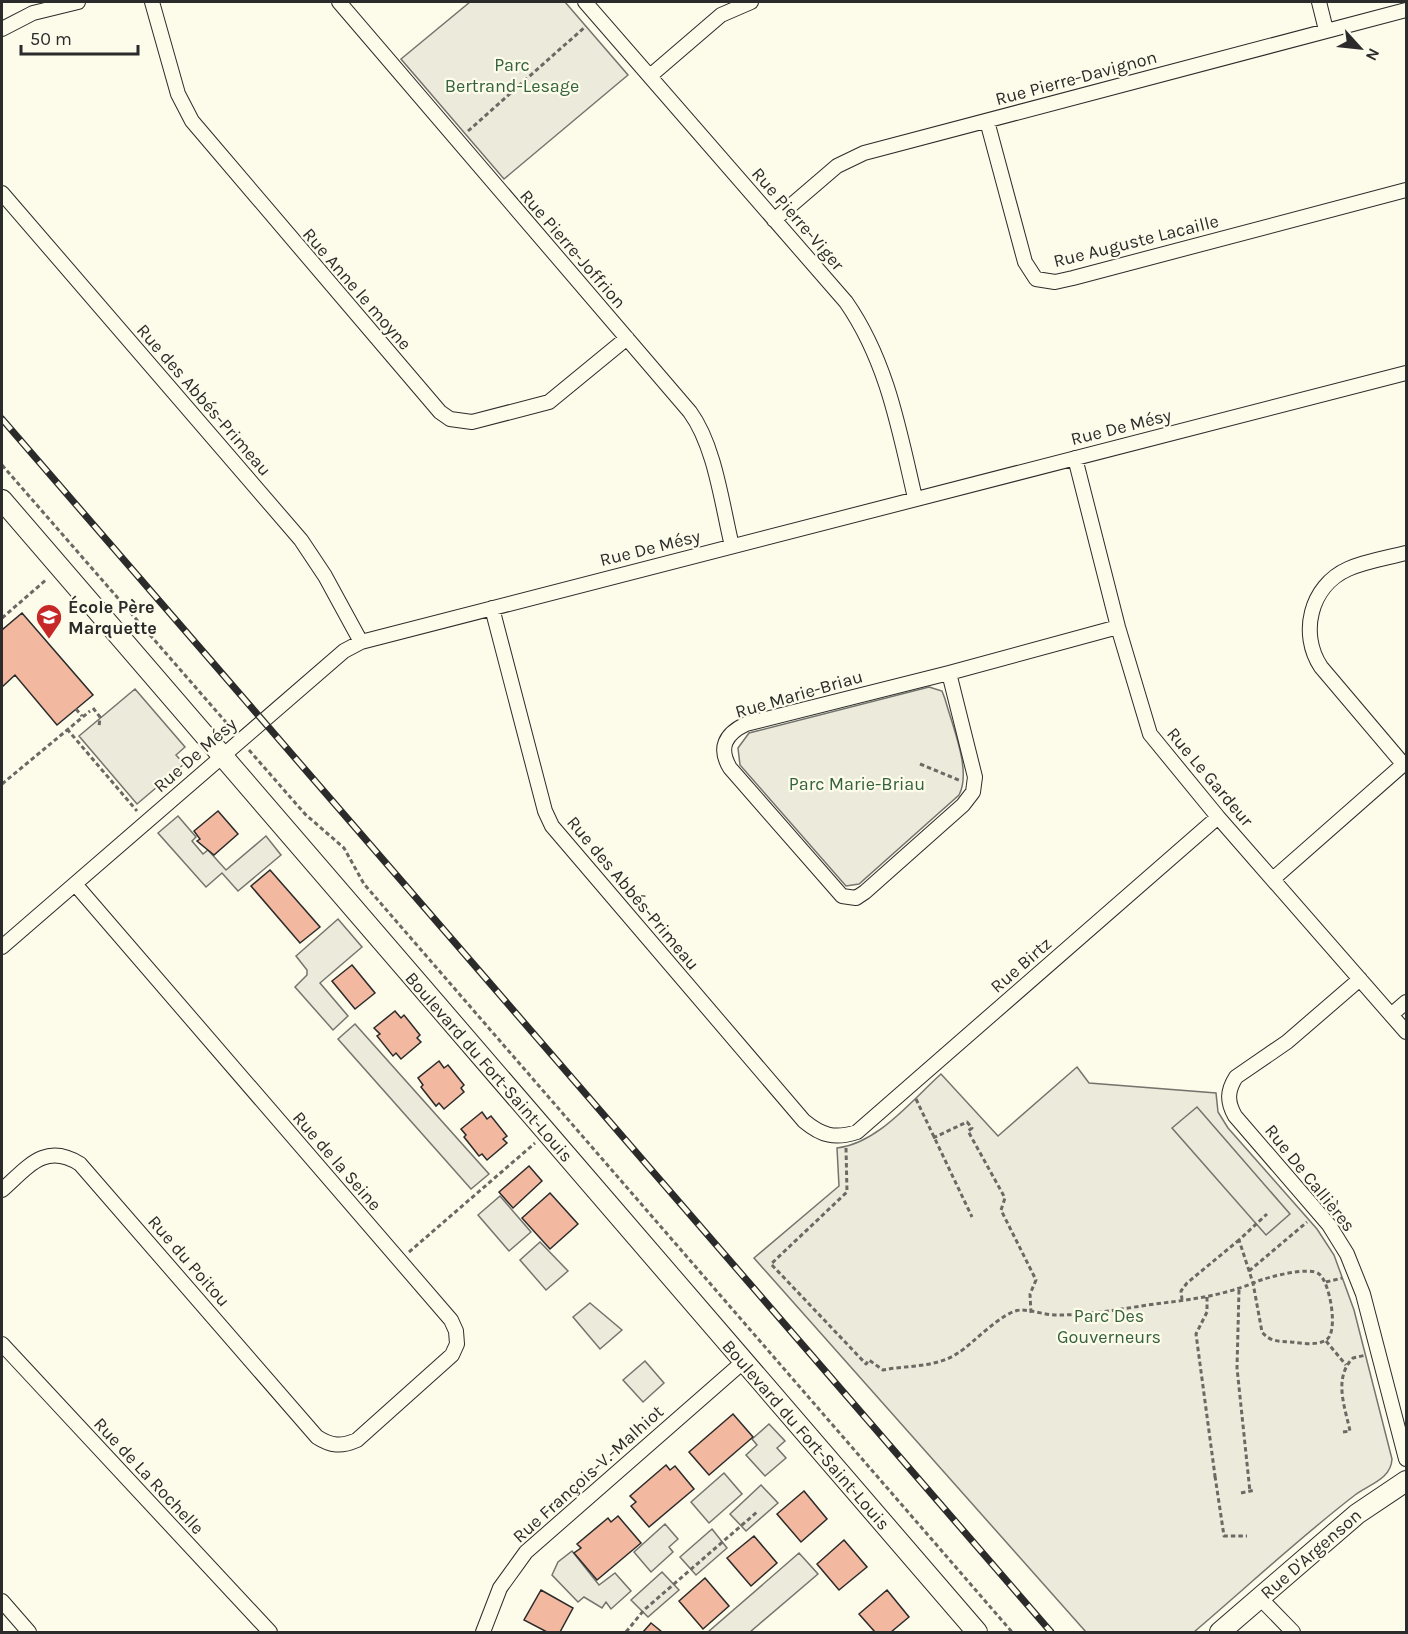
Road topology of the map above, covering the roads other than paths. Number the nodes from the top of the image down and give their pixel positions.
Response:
1 (78, 2) edge
2 (152, 2) edge
3 (339, 2) edge
4 (585, 2) edge
5 (751, 2) edge
6 (1319, 2) edge
7 (1407, 10) edge
8 (2, 29) edge
9 (1326, 30) junction
10 (650, 76) junction
11 (987, 121) junction
12 (1407, 190) edge
13 (2, 194) edge
14 (774, 220) junction
15 (627, 338) junction
16 (1407, 374) edge
17 (1075, 458) junction
18 (915, 498) junction
19 (2, 501) edge
20 (732, 546) junction
21 (1407, 553) edge
22 (492, 608) junction
23 (1118, 627) junction
24 (360, 642) junction
25 (949, 673) junction
26 (222, 756) junction
27 (1405, 764) edge
28 (1218, 817) junction
29 (1273, 879) junction
30 (75, 884) junction
31 (2, 947) edge
32 (1360, 979) junction
33 (1407, 1002) edge
34 (1391, 1015) junction
35 (1407, 1032) edge
36 (845, 1140) joint
37 (2, 1190) edge
38 (2, 1344) edge
39 (743, 1362) junction
40 (336, 1446) joint
41 (1407, 1459) edge
42 (1407, 1481) edge
43 (1260, 1599) junction
44 (2, 1601) edge
45 (29, 1632) edge
46 (270, 1632) edge
47 (483, 1632) edge
48 (977, 1632) edge
49 (1220, 1632) edge
50 (1293, 1632) edge

1 - 8 street
2 - 15 street, Rue Anne le moyne
3 - 15 street, Rue Pierre-Joffrion
4 - 10 street, Rue Pierre-Viger
5 - 10 street
6 - 9 street
7 - 9 street, Rue Pierre-Davignon
9 - 11 street, Rue Pierre-Davignon
10 - 14 street, Rue Pierre-Viger
11 - 12 street, Rue Auguste Lacaille
11 - 14 street, Rue Pierre-Davignon
13 - 24 street, Rue des Abbés-Primeau
14 - 18 street, Rue Pierre-Viger
15 - 20 street, Rue Pierre-Joffrion
16 - 17 street, Rue De Mésy
17 - 18 street, Rue De Mésy
17 - 23 street, Rue Le Gardeur
18 - 20 street, Rue De Mésy
19 - 26 street, Boulevard du Fort-Saint-Louis
20 - 22 street, Rue De Mésy
21 - 27 street
22 - 24 street, Rue De Mésy
22 - 36 street, Rue des Abbés-Primeau
23 - 25 street, Rue Marie-Briau
23 - 28 street, Rue Le Gardeur
24 - 26 street, Rue De Mésy
25 - 25 street, Rue Marie-Briau
26 - 30 street, Rue De Mésy
26 - 39 street, Boulevard du Fort-Saint-Louis
27 - 29 street
28 - 29 street, Rue Le Gardeur
28 - 36 street, Rue Birtz
29 - 32 street, Rue Le Gardeur
30 - 31 street, Rue De Mésy
30 - 40 street, Rue de la Seine
32 - 34 street, Rue Le Gardeur
32 - 41 street, Rue De Callières
33 - 34 street
34 - 35 street, Rue Le Gardeur
37 - 40 street, Rue du Poitou
38 - 46 street, Rue de La Rochelle
39 - 47 street, Rue François-V.-Malhiot
39 - 48 street, Boulevard du Fort-Saint-Louis
42 - 43 street, Rue D'Argenson
43 - 49 street, Rue D'Argenson
43 - 50 street
44 - 45 street

